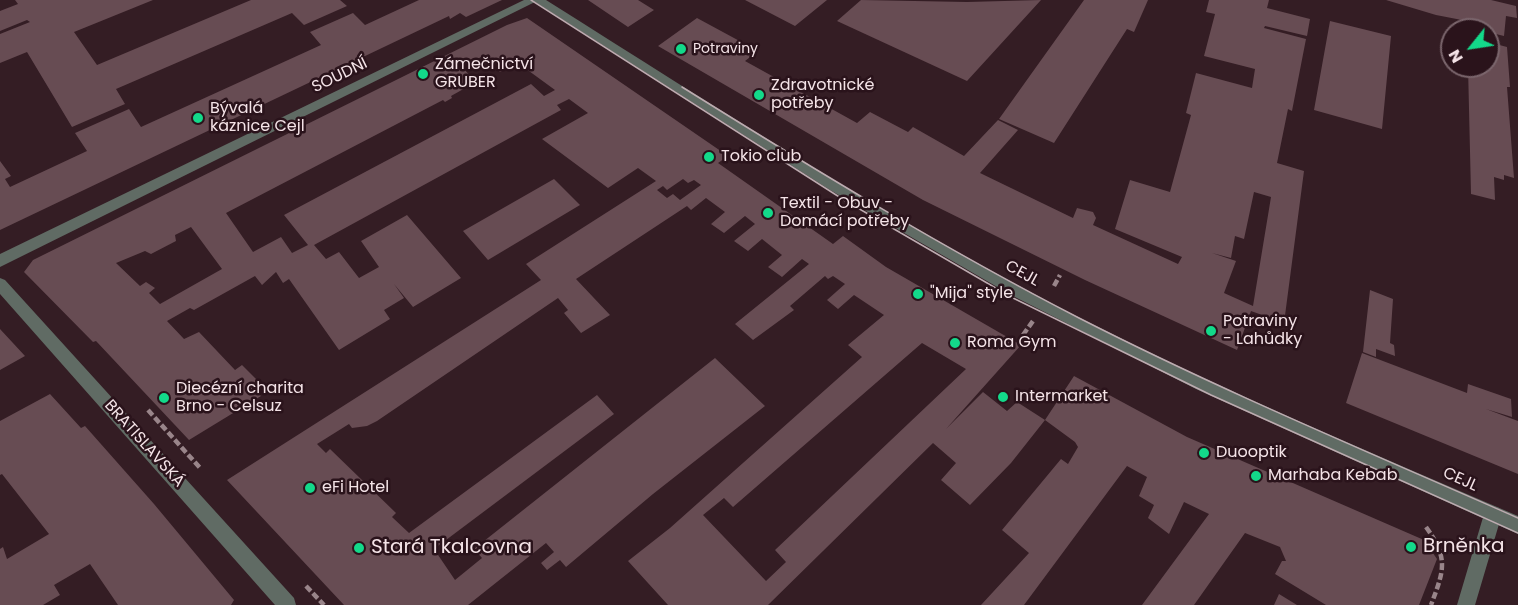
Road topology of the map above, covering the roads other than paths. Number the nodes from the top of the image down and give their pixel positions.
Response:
1 (533, 0) edge
2 (538, 0) edge
3 (0, 261) edge
4 (0, 284) edge
5 (1493, 514) junction
6 (1518, 525) edge
7 (287, 605) edge
8 (1466, 605) edge

1 - 3 street, SOUDNÍ
2 - 5 street, CEJL
4 - 7 street, BRATISLAVSKÁ
5 - 6 street, CEJL
5 - 8 street

